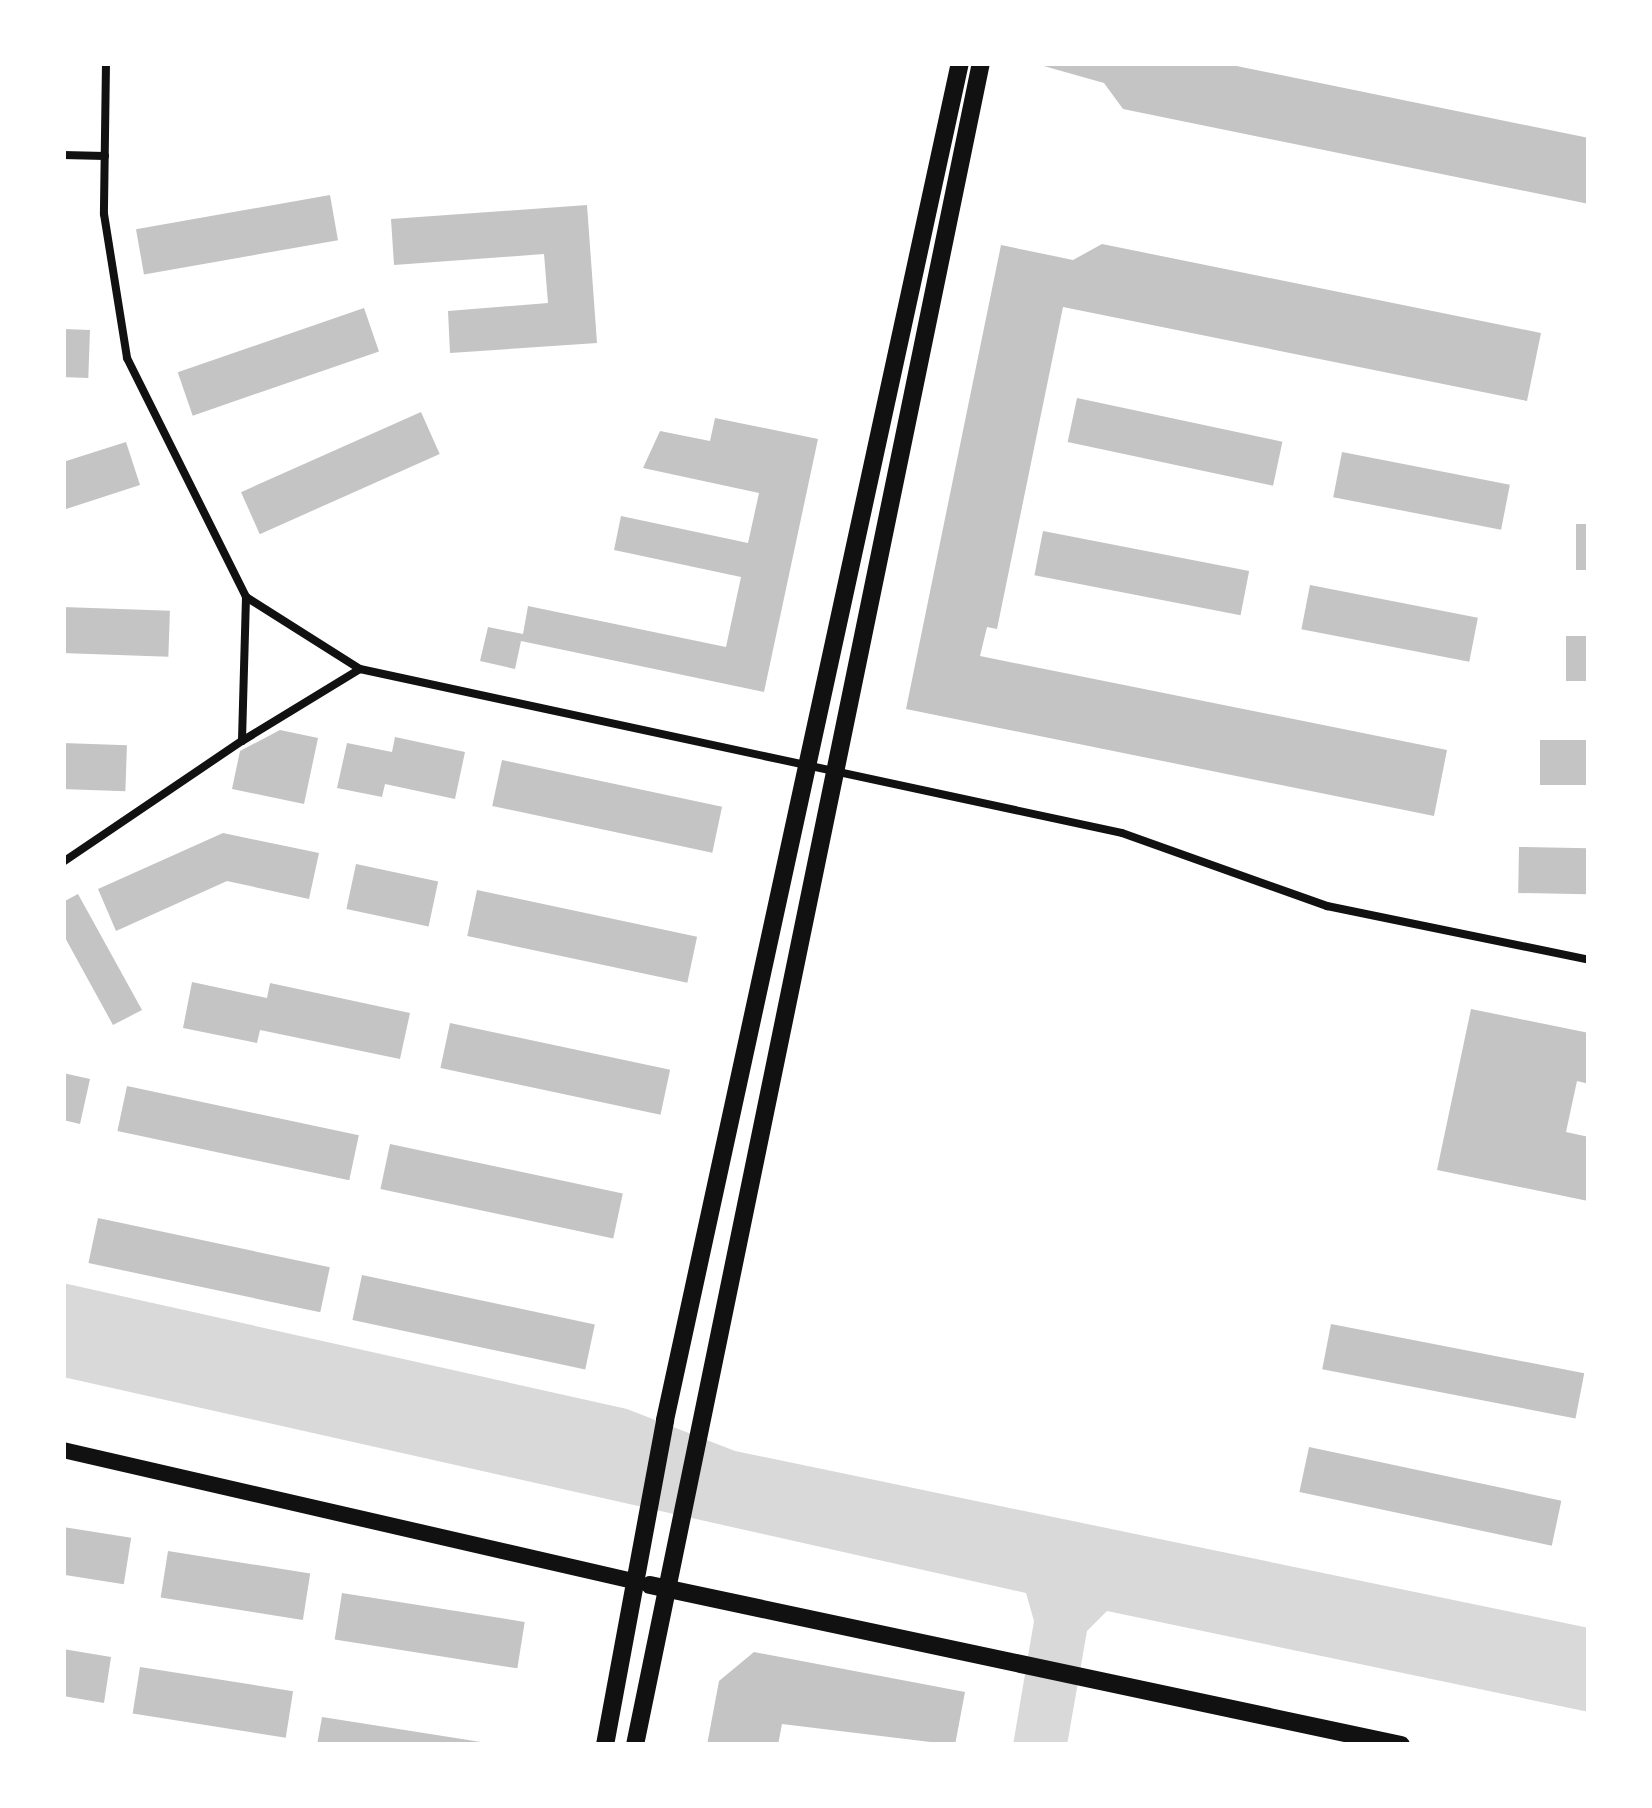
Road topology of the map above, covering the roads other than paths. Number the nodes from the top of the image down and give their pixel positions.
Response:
1 (106, 63) edge
2 (960, 63) edge
3 (982, 63) edge
4 (63, 155) edge
5 (105, 156) junction
6 (246, 597) junction
7 (360, 669) junction
8 (242, 741) junction
9 (807, 765) junction
10 (833, 771) junction
11 (63, 862) edge
12 (1589, 960) edge
13 (63, 1450) edge
14 (634, 1581) junction
15 (661, 1589) junction
16 (605, 1745) edge
17 (635, 1745) edge
18 (1401, 1745) edge

1 - 5 lane
2 - 9 main road
3 - 10 main road
4 - 5 lane
5 - 6 lane
6 - 7 lane
6 - 8 lane
7 - 8 lane
7 - 9 lane
8 - 11 lane
9 - 10 lane
9 - 14 main road
10 - 12 lane
10 - 15 main road
13 - 14 street
14 - 15 main road
14 - 16 main road
15 - 17 main road
15 - 18 main road

